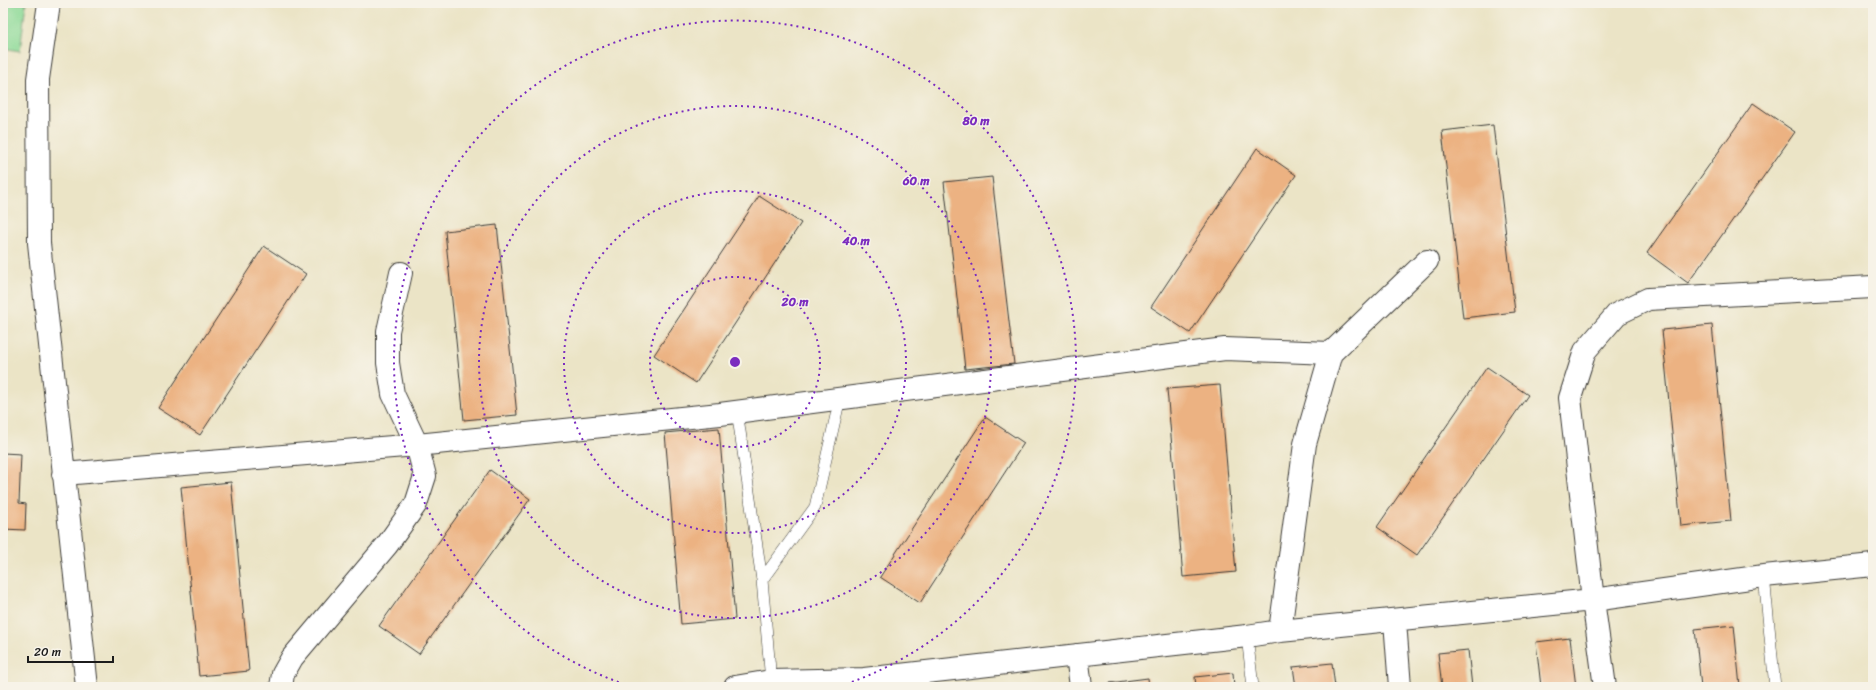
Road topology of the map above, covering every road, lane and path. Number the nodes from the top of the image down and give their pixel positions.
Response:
1 (50, 3) edge
2 (1427, 261) dead end
3 (401, 274) dead end
4 (1873, 287) edge
5 (1331, 353) junction
6 (840, 398) junction
7 (737, 411) junction
8 (417, 445) junction
9 (63, 474) junction
10 (1873, 565) edge
11 (1764, 576) junction
12 (762, 580) junction
13 (1593, 600) junction
14 (1395, 621) junction
15 (1280, 631) junction
16 (1247, 636) junction
17 (1078, 655) junction
18 (771, 681) junction
19 (864, 683) edge
20 (87, 687) edge
21 (282, 687) edge
22 (735, 687) edge
23 (1081, 687) edge
24 (1253, 687) edge
25 (1400, 687) edge
26 (1605, 687) edge
27 (1775, 687) edge

1 - 9 street
2 - 5 street
3 - 8 street
4 - 13 street
5 - 6 street
5 - 15 street
6 - 7 street
6 - 12 lane
7 - 8 street
7 - 12 lane
8 - 9 street
8 - 21 street
9 - 20 street
10 - 11 street
11 - 13 street
11 - 27 lane
12 - 18 lane
13 - 14 street
13 - 26 street
14 - 15 street
14 - 25 street
15 - 16 street
16 - 17 street
16 - 24 lane
17 - 19 street
17 - 23 street
18 - 19 street
18 - 22 street

